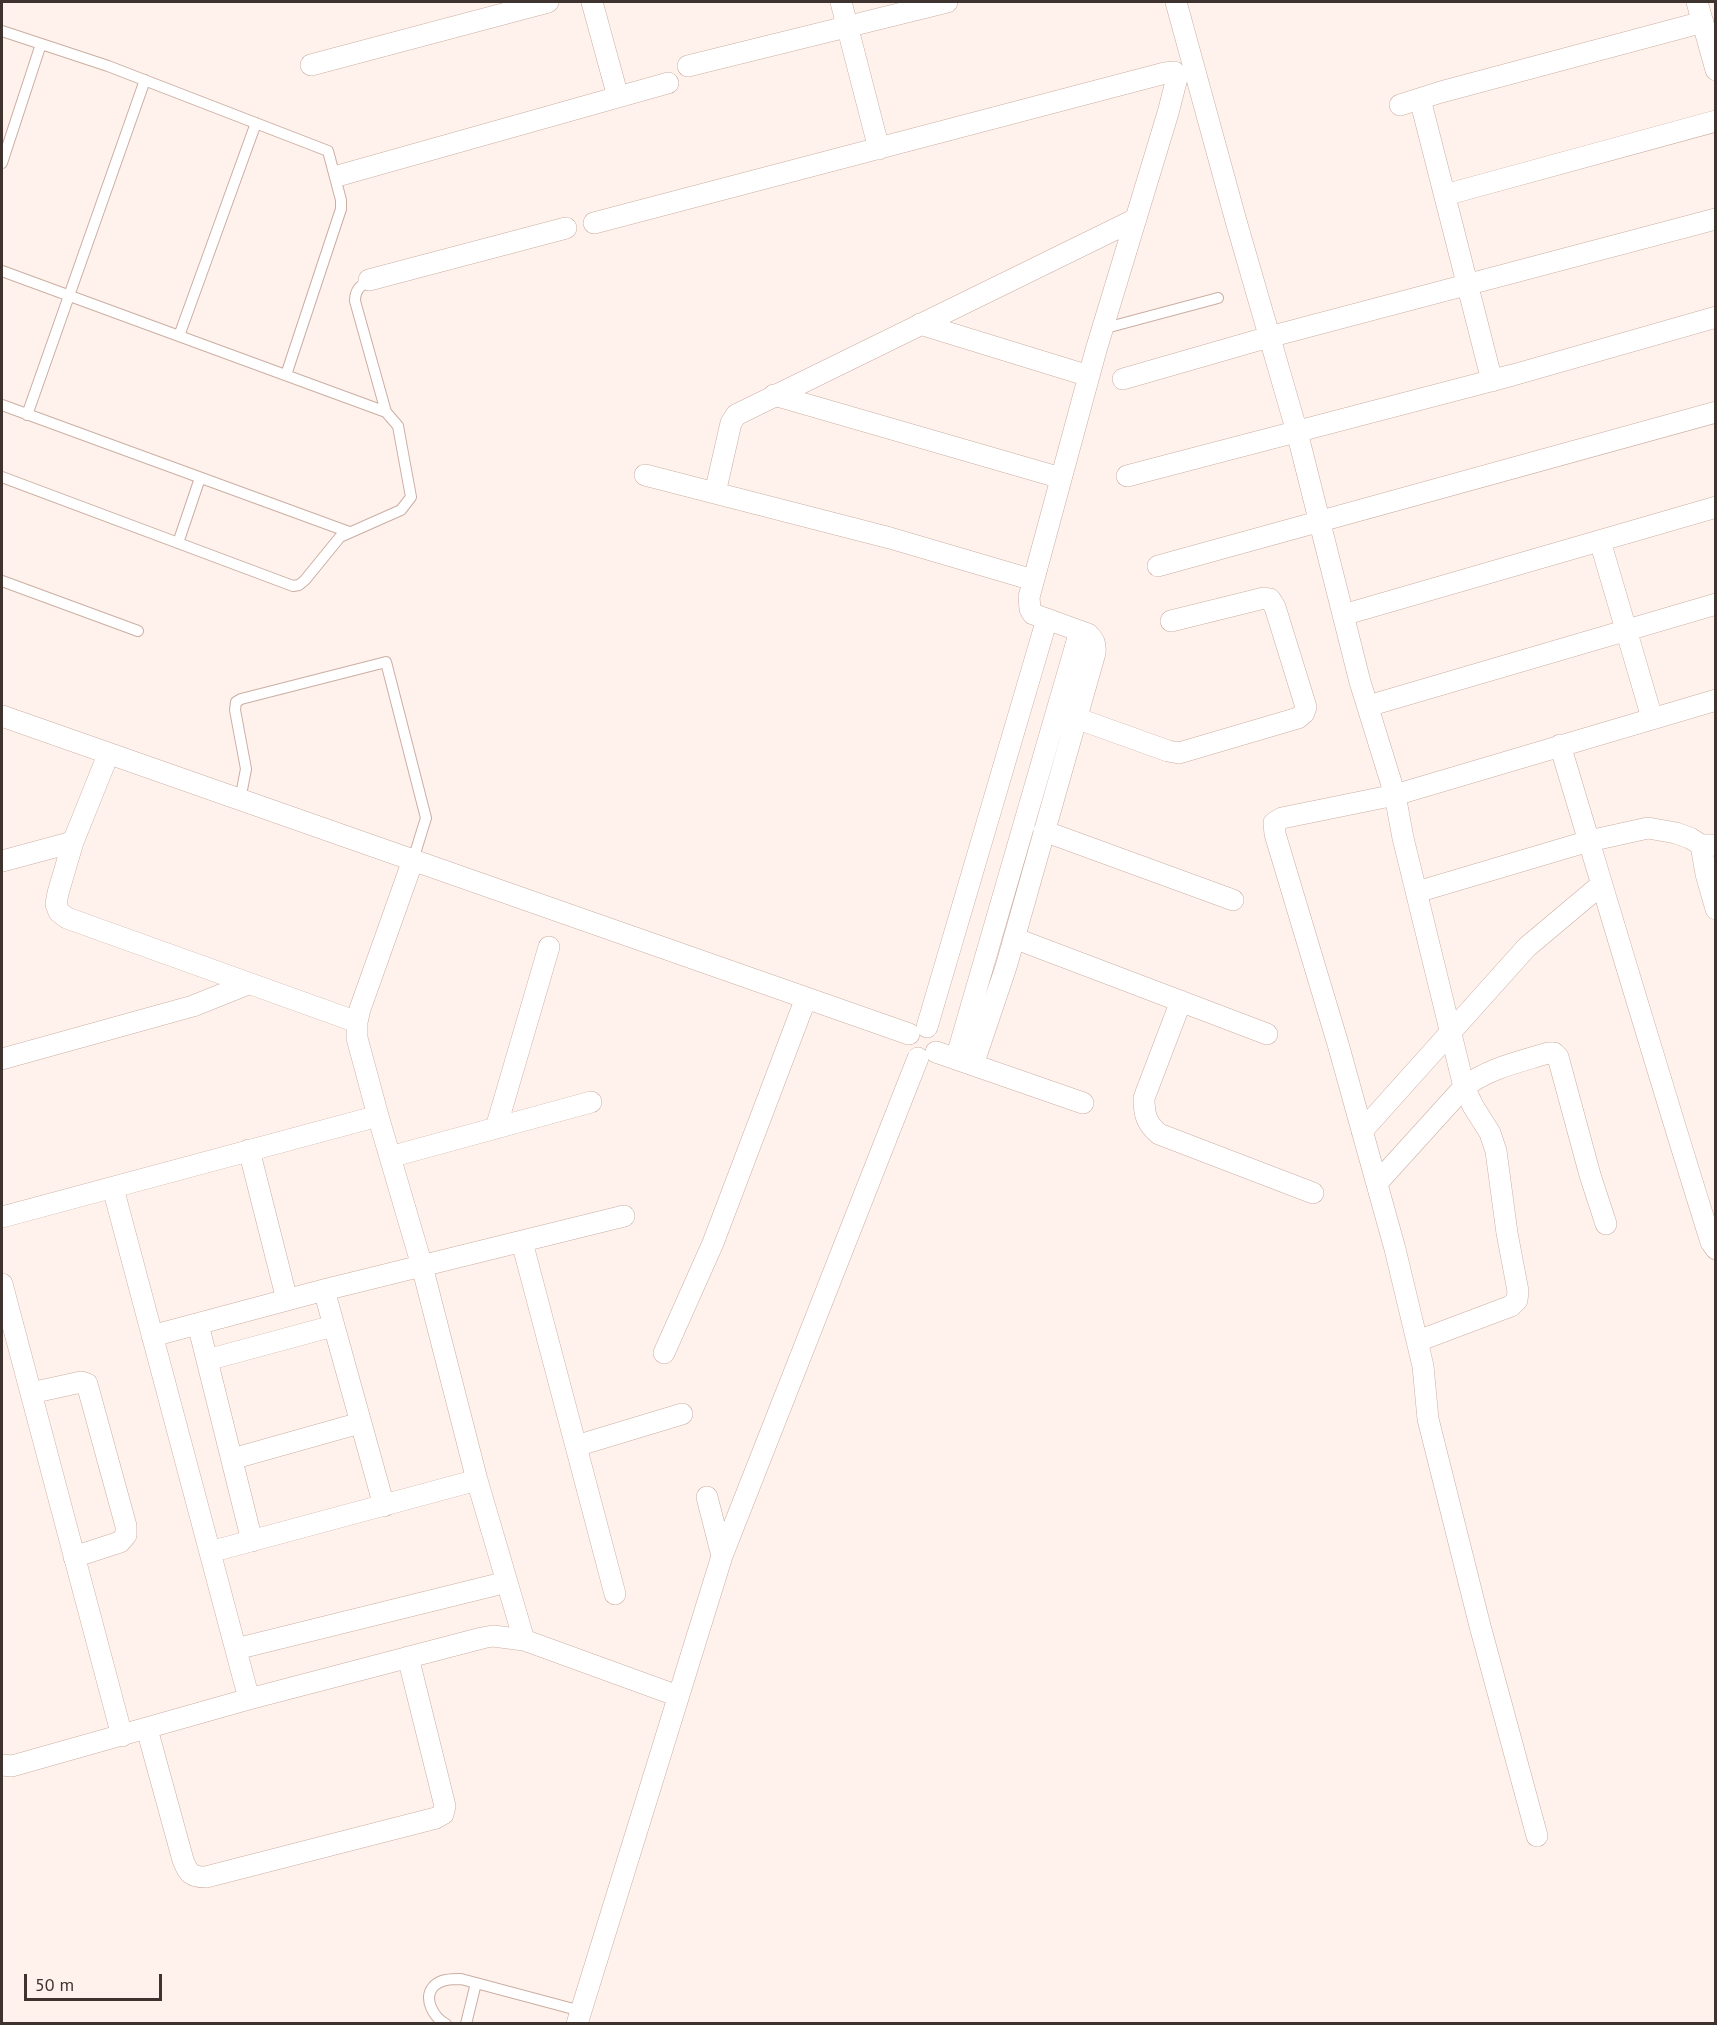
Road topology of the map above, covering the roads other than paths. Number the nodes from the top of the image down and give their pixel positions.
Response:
1 (548, 2) edge
2 (592, 2) edge
3 (841, 2) edge
4 (947, 2) edge
5 (1176, 2) edge
6 (1697, 2) edge
7 (1703, 22) junction
8 (848, 26) junction
9 (2, 31) edge
10 (41, 44) junction
11 (311, 65) dead end
12 (688, 66) dead end
13 (1716, 70) edge
14 (145, 80) junction
15 (668, 83) dead end
16 (618, 97) junction
17 (1716, 121) edge
18 (256, 123) junction
19 (879, 149) junction
20 (2, 160) edge
21 (341, 175) dead end
22 (1445, 195) junction
23 (1136, 219) junction
24 (1716, 219) edge
25 (594, 223) dead end
26 (566, 228) dead end
27 (2, 271) edge
28 (369, 280) joint
29 (1468, 285) junction
30 (68, 296) junction
31 (1218, 298) dead end
32 (1716, 316) edge
33 (920, 324) junction
34 (1102, 329) junction
35 (179, 336) junction
36 (1269, 337) junction
37 (286, 375) junction
38 (1089, 375) junction
39 (1123, 379) dead end
40 (1492, 381) junction
41 (774, 396) junction
42 (2, 405) edge
43 (386, 412) junction
44 (1716, 412) edge
45 (27, 415) junction
46 (1297, 432) junction
47 (645, 475) dead end
48 (1127, 476) dead end
49 (2, 477) edge
50 (200, 478) junction
51 (1061, 478) junction
52 (716, 493) junction
53 (1716, 507) edge
54 (1318, 521) junction
55 (349, 532) junction
56 (1600, 541) junction
57 (178, 543) junction
58 (1158, 566) dead end
59 (1034, 580) junction
60 (2, 581) edge
61 (1716, 604) edge
62 (1343, 615) junction
63 (1047, 619) junction
64 (1172, 621) dead end
65 (1626, 630) junction
66 (138, 631) dead end
67 (1080, 631) junction
68 (1716, 700) edge
69 (1368, 706) junction
70 (2, 716) edge
71 (1076, 718) junction
72 (1652, 718) junction
73 (1560, 745) junction
74 (108, 755) junction
75 (1395, 795) junction
76 (240, 800) junction
77 (1044, 831) junction
78 (1589, 841) junction
79 (74, 842) junction
80 (1708, 845) edge
81 (413, 860) junction
82 (2, 861) edge
83 (1602, 884) junction
84 (1417, 892) junction
85 (1233, 900) dead end
86 (1716, 909) edge
87 (1014, 938) junction
88 (549, 947) dead end
89 (248, 984) junction
90 (806, 998) junction
91 (1181, 1001) junction
92 (357, 1022) junction
93 (918, 1030) junction
94 (1452, 1031) junction
95 (1267, 1034) dead end
96 (927, 1055) junction
97 (2, 1059) edge
98 (964, 1062) junction
99 (1464, 1087) junction
100 (591, 1102) dead end
101 (1083, 1103) dead end
102 (378, 1116) junction
103 (496, 1128) junction
104 (1362, 1131) junction
105 (249, 1150) junction
106 (390, 1157) junction
107 (1377, 1183) junction
108 (113, 1188) junction
109 (1313, 1193) dead end
110 (624, 1216) dead end
111 (2, 1217) edge
112 (1606, 1224) dead end
113 (522, 1242) junction
114 (1716, 1248) edge
115 (422, 1266) junction
116 (2, 1284) edge
117 (324, 1290) junction
118 (287, 1300) junction
119 (198, 1324) junction
120 (333, 1326) junction
121 (152, 1336) junction
122 (1418, 1341) junction
123 (664, 1353) dead end
124 (207, 1360) junction
125 (30, 1393) junction
126 (682, 1414) dead end
127 (360, 1423) junction
128 (576, 1446) junction
129 (232, 1459) junction
130 (477, 1480) junction
131 (707, 1497) dead end
132 (384, 1506) junction
133 (252, 1541) junction
134 (210, 1552) junction
135 (722, 1556) junction
136 (74, 1557) junction
137 (507, 1582) junction
138 (615, 1594) dead end
139 (524, 1640) junction
140 (236, 1649) junction
141 (408, 1657) junction
142 (678, 1696) junction
143 (249, 1699) junction
144 (147, 1729) junction
145 (122, 1736) junction
146 (2, 1765) edge
147 (1537, 1836) dead end
148 (476, 1983) junction
149 (579, 2017) edge
150 (446, 2024) edge
151 (466, 2024) edge

1 - 11 street
2 - 16 street
3 - 8 street
4 - 8 street
5 - 36 street
6 - 7 street
7 - 13 street
7 - 22 street
8 - 12 street
8 - 19 street
9 - 10 lane
10 - 14 lane
10 - 20 lane
14 - 18 lane
14 - 30 lane
15 - 16 street
16 - 21 street
17 - 22 street
18 - 35 lane
18 - 37 lane
19 - 23 street
19 - 25 street
22 - 29 street
23 - 33 street
23 - 34 street
24 - 29 street
26 - 28 street
27 - 30 lane
28 - 43 lane
29 - 36 street
29 - 40 street
30 - 35 lane
30 - 45 lane
31 - 34 lane
32 - 40 street
33 - 38 street
33 - 41 street
34 - 38 street
35 - 37 lane
36 - 39 street
36 - 46 street
37 - 43 lane
38 - 51 street
40 - 46 street
41 - 51 street
41 - 52 street
42 - 45 lane
43 - 55 lane
44 - 54 street
45 - 50 lane
46 - 48 street
46 - 54 street
47 - 52 street
49 - 57 lane
50 - 55 lane
50 - 57 lane
51 - 59 street
52 - 59 street
53 - 56 street
54 - 58 street
54 - 62 street
55 - 57 lane
56 - 62 street
56 - 65 street
59 - 63 street
60 - 66 lane
61 - 65 street
62 - 69 street
63 - 67 street
63 - 93 street
64 - 71 street
65 - 69 street
65 - 72 street
67 - 71 street
67 - 98 street
68 - 72 street
69 - 75 street
70 - 74 street
71 - 77 street
72 - 73 street
73 - 75 street
73 - 78 street
74 - 76 street
74 - 79 street
75 - 84 street
75 - 104 street
76 - 81 street
76 - 81 lane
77 - 85 street
77 - 87 street
78 - 80 street
78 - 83 street
78 - 84 street
79 - 82 street
79 - 89 street
80 - 86 street
81 - 90 street
81 - 92 street
83 - 94 street
83 - 114 street
84 - 94 street
87 - 91 street
87 - 98 street
88 - 103 street
89 - 92 street
89 - 97 street
90 - 93 street
90 - 123 street
91 - 95 street
91 - 109 street
92 - 102 street
93 - 96 street
94 - 99 street
94 - 104 street
96 - 98 street
96 - 135 street
98 - 101 street
99 - 107 street
99 - 112 street
99 - 122 street
100 - 103 street
102 - 105 street
102 - 106 street
103 - 106 street
104 - 107 street
105 - 108 street
105 - 118 street
106 - 115 street
107 - 122 street
108 - 111 street
108 - 121 street
110 - 113 street
113 - 115 street
113 - 128 street
115 - 117 street
115 - 130 street
116 - 125 street
117 - 118 street
117 - 120 street
118 - 119 street
119 - 121 street
119 - 124 street
120 - 124 street
120 - 127 street
121 - 134 street
122 - 147 street
124 - 129 street
125 - 136 street
125 - 136 street
126 - 128 street
127 - 129 street
127 - 132 street
128 - 138 street
129 - 133 street
130 - 132 street
130 - 137 street
131 - 135 street
132 - 133 street
133 - 134 street
134 - 140 street
135 - 142 street
136 - 145 street
137 - 139 street
137 - 140 street
139 - 141 street
139 - 142 street
140 - 143 street
141 - 143 street
141 - 144 street
142 - 149 street
143 - 144 street
144 - 145 street
145 - 146 street
148 - 149 lane
148 - 150 lane
148 - 151 lane

